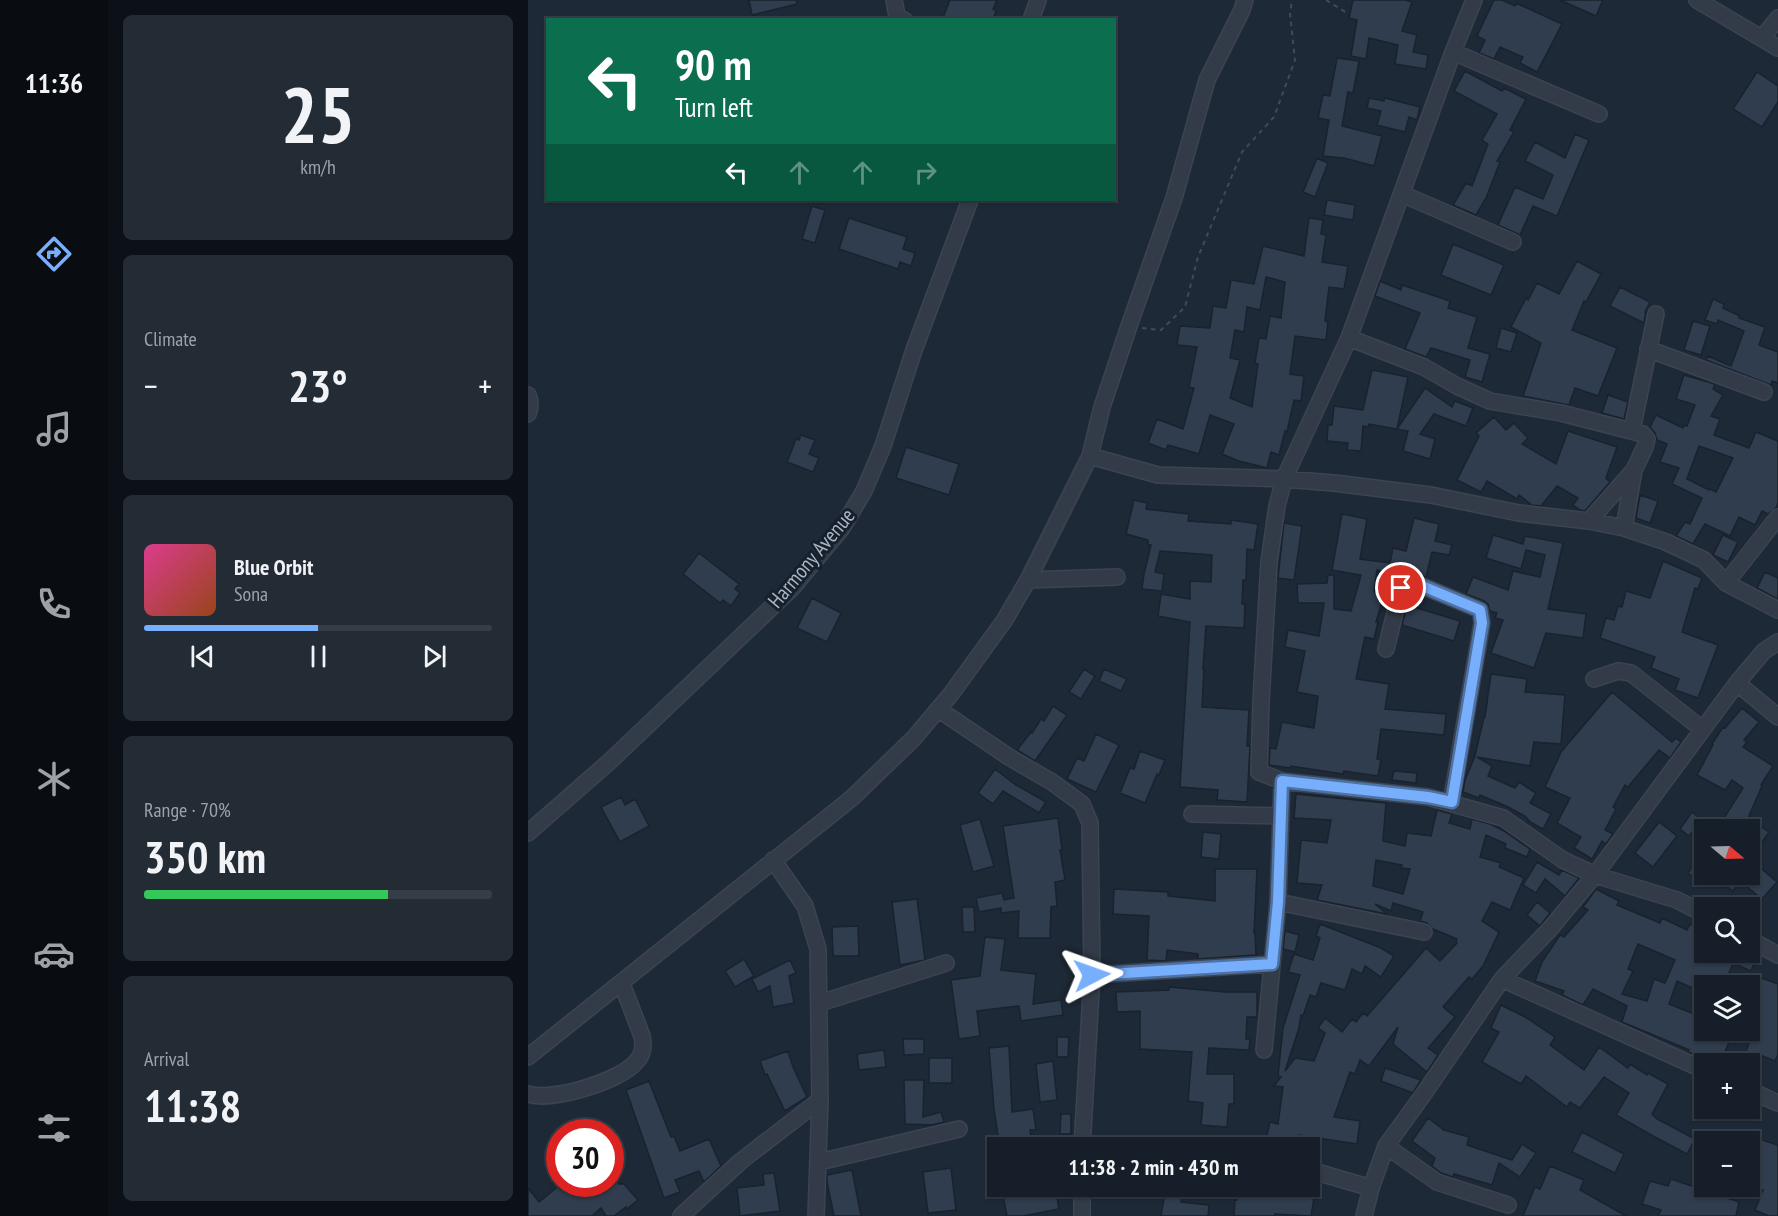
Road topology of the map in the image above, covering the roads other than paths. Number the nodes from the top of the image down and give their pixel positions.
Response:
1 (894, 0) edge
2 (1038, 0) edge
3 (1245, 0) edge
4 (1474, 0) edge
5 (1698, 0) edge
6 (900, 18) edge
7 (1032, 18) edge
8 (1778, 18) edge
9 (1762, 38) junction
10 (1778, 48) edge
11 (1453, 52) junction
12 (1599, 114) dead end
13 (1402, 194) junction
14 (970, 201) edge
15 (1513, 242) dead end
16 (1656, 314) dead end
17 (1348, 338) junction
18 (1648, 349) junction
19 (1764, 392) dead end
20 (528, 395) edge
21 (528, 414) edge
22 (1632, 430) junction
23 (1090, 456) junction
24 (1634, 470) junction
25 (1284, 479) junction
26 (1778, 517) edge
27 (1589, 521) junction
28 (1624, 528) junction
29 (1116, 577) dead end
30 (1028, 580) junction
31 (1726, 583) junction
32 (1778, 610) edge
33 (1778, 642) edge
34 (1386, 649) dead end
35 (1594, 679) dead end
36 (1737, 683) junction
37 (938, 709) junction
38 (1778, 717) edge
39 (1702, 729) junction
40 (1282, 781) junction
41 (1452, 802) junction
42 (1192, 814) dead end
43 (1281, 816) junction
44 (528, 833) edge
45 (773, 861) junction
46 (1595, 875) junction
47 (1278, 902) junction
48 (1694, 909) edge
49 (1424, 932) dead end
50 (1760, 945) edge
51 (1778, 955) edge
52 (946, 963) dead end
53 (1272, 964) junction
54 (1092, 975) junction
55 (1503, 979) junction
56 (622, 984) junction
57 (820, 1004) junction
58 (1264, 1050) dead end
59 (528, 1058) edge
60 (1694, 1065) edge
61 (528, 1094) edge
62 (1760, 1095) edge
63 (820, 1100) junction
64 (1778, 1103) edge
65 (959, 1129) dead end
66 (1083, 1137) edge
67 (1386, 1146) junction
68 (819, 1162) junction
69 (1320, 1173) edge
70 (1371, 1188) junction
71 (1082, 1197) edge
72 (1508, 1205) dead end
73 (681, 1216) edge
74 (816, 1216) edge
75 (1082, 1216) edge
76 (1364, 1216) edge

1 - 6 street
2 - 7 street
3 - 23 street
4 - 11 street
5 - 9 street
8 - 9 street
9 - 10 street
11 - 12 street
11 - 13 street
13 - 15 street
13 - 17 street
14 - 44 street, Harmony Avenue
16 - 18 street
17 - 22 street
17 - 25 street
18 - 19 street
18 - 22 street
20 - 21 street
22 - 24 street
23 - 25 street
23 - 30 street
24 - 27 street
24 - 28 street
25 - 27 street
25 - 40 street
26 - 31 street
27 - 28 street
28 - 31 street
29 - 30 street
30 - 37 street
31 - 32 street
33 - 36 street
34 - 41 street
35 - 39 street
36 - 38 street
36 - 39 street
37 - 45 street
37 - 54 street
39 - 46 street
40 - 41 street
40 - 43 street
41 - 46 street
42 - 43 street
43 - 47 street
45 - 56 street
45 - 57 street
46 - 48 street
46 - 55 street
47 - 49 street
47 - 53 street
50 - 51 street
52 - 57 street
53 - 54 street
53 - 58 street
54 - 66 street
55 - 60 street
55 - 67 street
56 - 59 street
56 - 61 street
57 - 63 street
62 - 64 street
63 - 68 street
63 - 73 street
65 - 68 street
67 - 70 street
67 - 72 street
68 - 74 street
69 - 70 street
70 - 76 street
71 - 75 street

